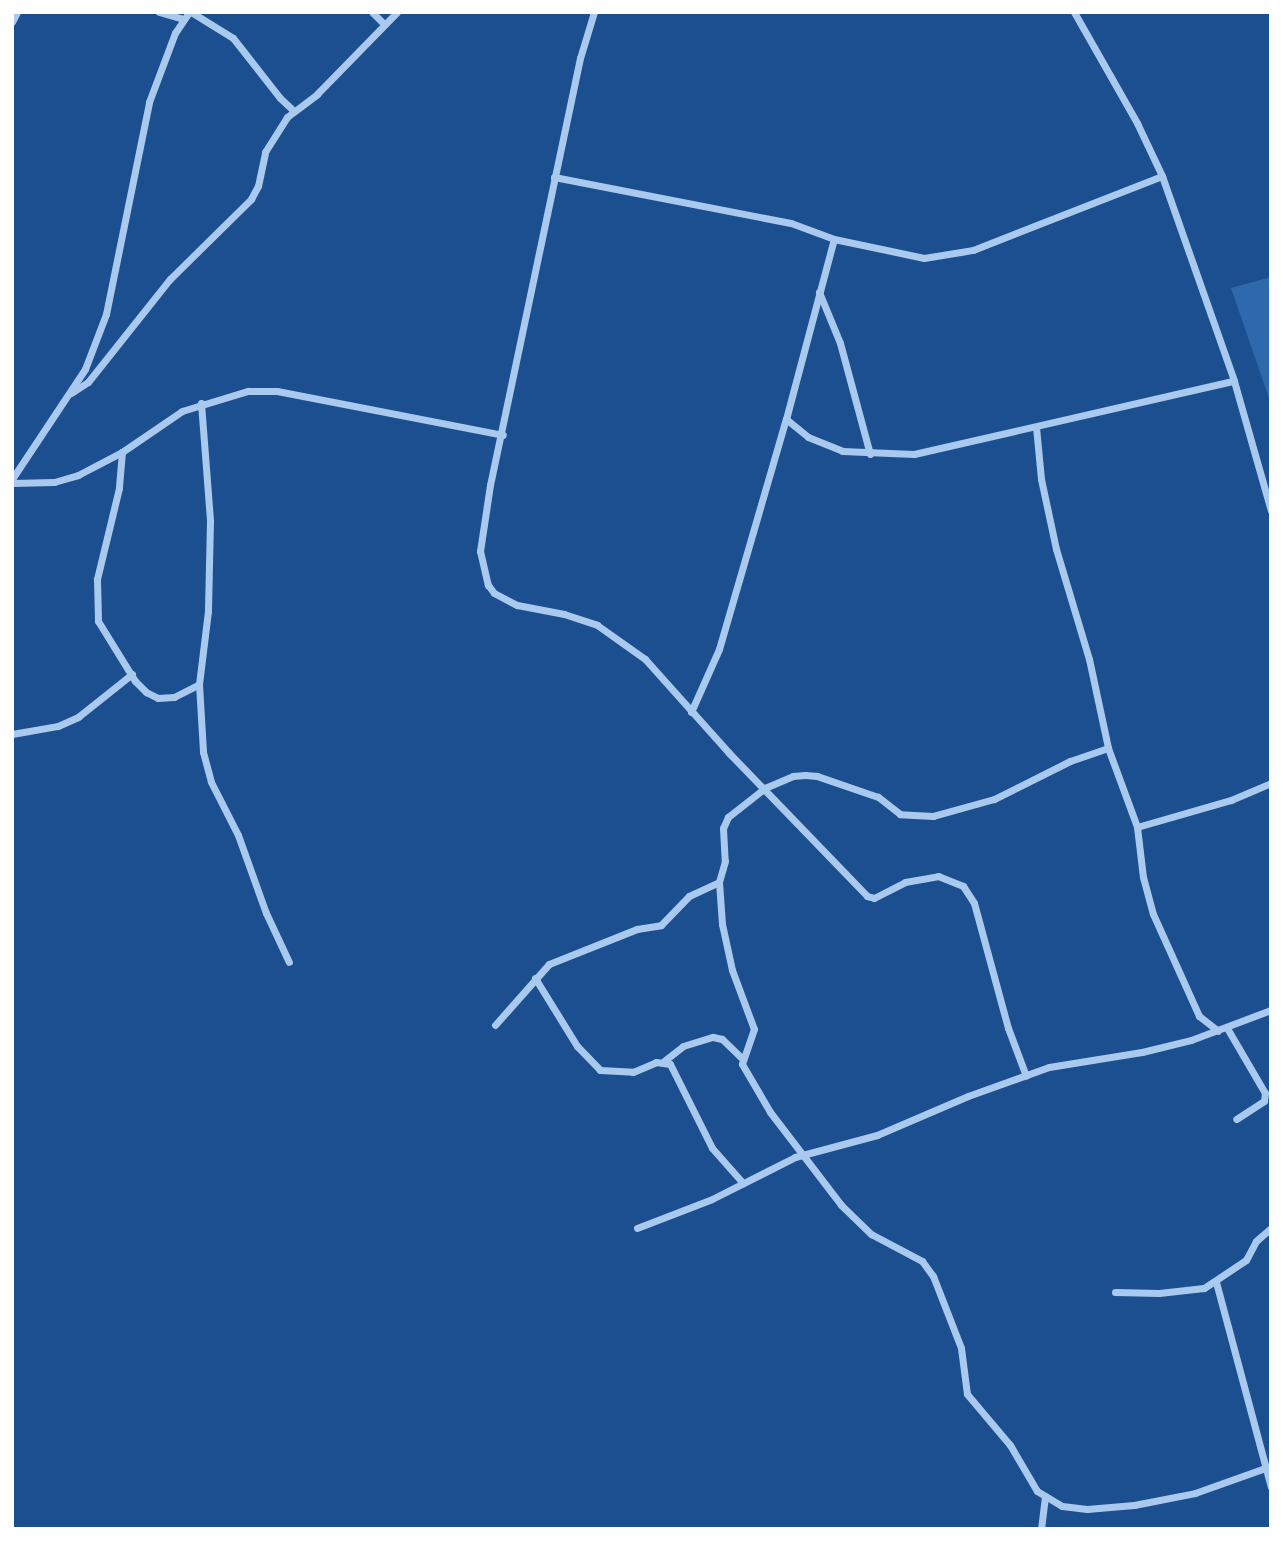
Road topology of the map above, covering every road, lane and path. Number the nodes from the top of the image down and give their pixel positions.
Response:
1 (17, 12) edge
2 (159, 12) edge
3 (372, 12) edge
4 (397, 12) edge
5 (594, 12) edge
6 (1074, 12) edge
7 (188, 15) edge
8 (12, 22) edge
9 (384, 24) junction
10 (294, 110) junction
11 (1162, 176) junction
12 (554, 177) junction
13 (834, 239) junction
14 (819, 292) junction
15 (1234, 381) junction
16 (71, 393) junction
17 (201, 403) junction
18 (786, 419) junction
19 (1037, 428) junction
20 (503, 435) junction
21 (122, 452) junction
22 (870, 454) junction
23 (13, 479) edge
24 (1271, 512) edge
25 (132, 674) junction
26 (199, 684) junction
27 (691, 712) junction
28 (12, 734) edge
29 (1108, 748) junction
30 (1271, 783) edge
31 (765, 788) junction
32 (1137, 827) junction
33 (719, 882) junction
34 (289, 962) dead end
35 (535, 978) junction
36 (1271, 1010) edge
37 (495, 1025) dead end
38 (1227, 1028) junction
39 (1218, 1031) junction
40 (742, 1058) junction
41 (664, 1060) junction
42 (1026, 1076) junction
43 (1236, 1119) dead end
44 (803, 1155) junction
45 (743, 1183) junction
46 (637, 1228) dead end
47 (1271, 1228) edge
48 (1216, 1282) junction
49 (1115, 1292) dead end
50 (1269, 1467) edge
51 (1271, 1487) edge
52 (1045, 1496) junction
53 (1041, 1529) edge

1 - 8 street
2 - 7 street
3 - 9 street
4 - 9 street
5 - 12 street
6 - 11 street
7 - 10 street
7 - 16 street
9 - 10 street
10 - 16 street
11 - 13 street
11 - 15 street
12 - 13 street
12 - 20 street
13 - 14 street
14 - 18 street
14 - 22 street
15 - 19 street
15 - 24 street
16 - 23 street
17 - 20 street
17 - 21 street
17 - 26 street
18 - 22 street
18 - 27 street
19 - 22 street
19 - 29 street
20 - 27 street
21 - 23 street
21 - 25 street
25 - 26 street
25 - 28 street
26 - 34 street
27 - 31 street
29 - 31 street
29 - 32 street
30 - 32 street
31 - 33 street
31 - 42 street
32 - 39 street
33 - 35 street
33 - 40 street
35 - 37 street
35 - 41 street
36 - 38 street
38 - 39 street
38 - 43 street
39 - 42 street
40 - 41 street
40 - 44 street
41 - 45 street
42 - 44 street
44 - 45 street
44 - 52 street
45 - 46 street
47 - 48 street
48 - 49 street
48 - 50 street
50 - 51 street
50 - 52 street
52 - 53 street

